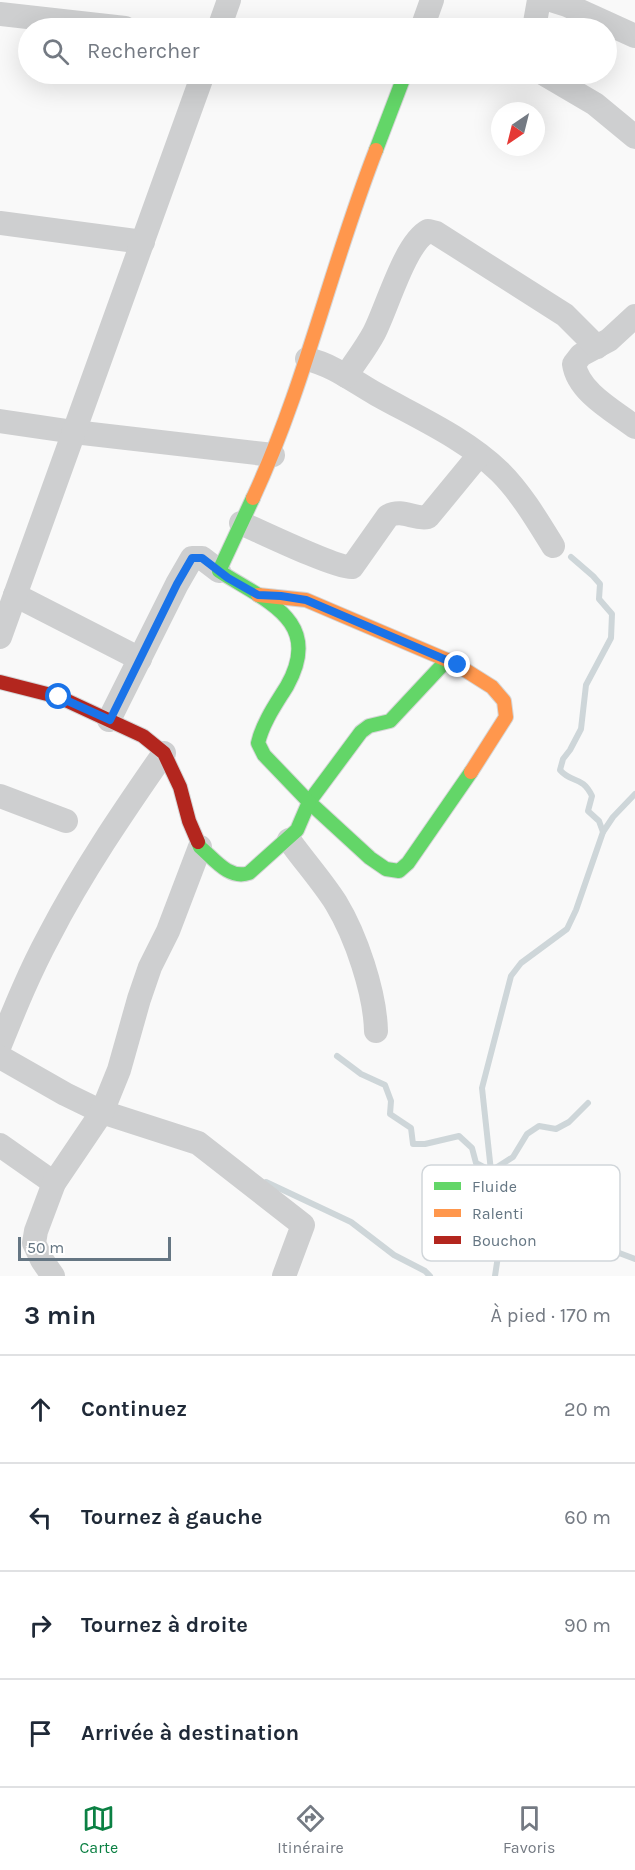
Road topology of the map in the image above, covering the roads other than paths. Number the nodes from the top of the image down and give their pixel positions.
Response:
1 (229, 0) edge
2 (432, 0) edge
3 (539, 0) edge
4 (551, 0) edge
5 (15, 10) edge
6 (64, 18) edge
7 (223, 18) edge
8 (428, 18) edge
9 (536, 18) edge
10 (596, 18) edge
11 (617, 28) edge
12 (635, 36) edge
13 (199, 84) edge
14 (401, 84) edge
15 (561, 84) edge
16 (635, 137) edge
17 (0, 223) edge
18 (143, 242) junction
19 (635, 316) edge
20 (597, 347) junction
21 (307, 358) junction
22 (346, 376) junction
23 (0, 421) edge
24 (635, 427) edge
25 (74, 432) junction
26 (273, 454) junction
27 (479, 455) junction
28 (241, 523) junction
29 (552, 546) dead end
30 (219, 572) junction
31 (258, 595) junction
32 (15, 596) junction
33 (0, 638) edge
34 (140, 659) junction
35 (447, 660) junction
36 (0, 682) edge
37 (110, 720) junction
38 (164, 753) junction
39 (0, 796) edge
40 (309, 802) junction
41 (66, 821) dead end
42 (289, 840) junction
43 (200, 847) junction
44 (376, 1031) dead end
45 (0, 1045) edge
46 (0, 1057) edge
47 (102, 1112) junction
48 (0, 1145) edge
49 (54, 1183) junction
50 (53, 1276) edge
51 (284, 1276) edge

1 - 7 street
2 - 8 street
3 - 9 street
4 - 10 street
5 - 6 street
11 - 12 street
13 - 18 street
14 - 21 street
15 - 16 street
17 - 18 street
18 - 25 street
19 - 20 street
20 - 22 street
20 - 24 street
21 - 22 street
21 - 26 street
22 - 27 street
23 - 25 street
25 - 26 street
25 - 32 street
26 - 28 street
27 - 28 street
27 - 29 street
28 - 30 street
30 - 31 street
30 - 34 street
31 - 35 street
31 - 40 street
32 - 33 street
32 - 34 street
34 - 37 street
35 - 40 street
35 - 40 street
36 - 37 street
37 - 38 street
38 - 43 street
38 - 45 street
39 - 41 street
40 - 42 street
42 - 43 street
42 - 44 street
43 - 47 street
46 - 47 street
47 - 49 street
47 - 51 street
48 - 49 street
49 - 50 street

